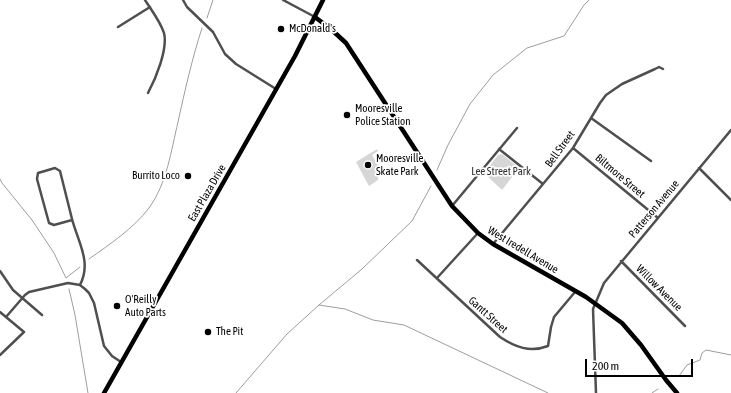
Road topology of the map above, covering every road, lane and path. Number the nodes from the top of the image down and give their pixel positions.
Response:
1 (145, 0) edge
2 (183, 0) edge
3 (283, 0) edge
4 (323, 0) edge
5 (150, 7) junction
6 (315, 17) junction
7 (118, 27) dead end
8 (663, 68) dead end
9 (277, 89) junction
10 (148, 93) dead end
11 (591, 118) junction
12 (517, 128) dead end
13 (731, 130) edge
14 (573, 148) junction
15 (499, 149) junction
16 (651, 161) dead end
17 (699, 168) junction
18 (543, 184) junction
19 (731, 200) edge
20 (452, 206) junction
21 (658, 218) junction
22 (72, 220) junction
23 (478, 233) junction
24 (493, 244) junction
25 (417, 260) dead end
26 (621, 261) junction
27 (0, 271) edge
28 (437, 278) junction
29 (80, 285) junction
30 (576, 291) junction
31 (22, 298) junction
32 (594, 303) junction
33 (0, 312) edge
34 (42, 315) dead end
35 (6, 317) junction
36 (686, 326) dead end
37 (0, 356) edge
38 (121, 363) junction
39 (104, 393) edge
40 (596, 393) edge
41 (677, 393) edge

1 - 5 street
2 - 9 street
3 - 6 street, West Iredell Avenue
4 - 6 main road, East Plaza Drive
5 - 7 street
5 - 10 street
6 - 9 main road, East Plaza Drive
6 - 20 main road, West Iredell Avenue
8 - 11 street, Bell Street
9 - 38 main road, East Plaza Drive
11 - 14 street, Bell Street
11 - 16 street
12 - 15 street
13 - 17 street, Patterson Avenue
14 - 18 street, Bell Street
14 - 21 street, Biltmore Street
15 - 18 street
15 - 20 street
17 - 19 street
17 - 21 street, Patterson Avenue
18 - 24 street, Bell Street
20 - 23 main road, West Iredell Avenue
21 - 26 street, Patterson Avenue
22 - 22 street
22 - 29 street
23 - 24 main road, West Iredell Avenue
23 - 28 street
24 - 30 main road, West Iredell Avenue
25 - 28 street, Gantt Street
26 - 32 street, Patterson Avenue
26 - 36 street, Willow Avenue
27 - 31 street
28 - 30 street, Gantt Street
29 - 31 street
29 - 38 street
30 - 32 main road, West Iredell Avenue
31 - 34 street
31 - 35 street
32 - 40 street
32 - 41 main road, West Iredell Avenue
33 - 35 street
35 - 37 street
38 - 39 main road, East Plaza Drive

